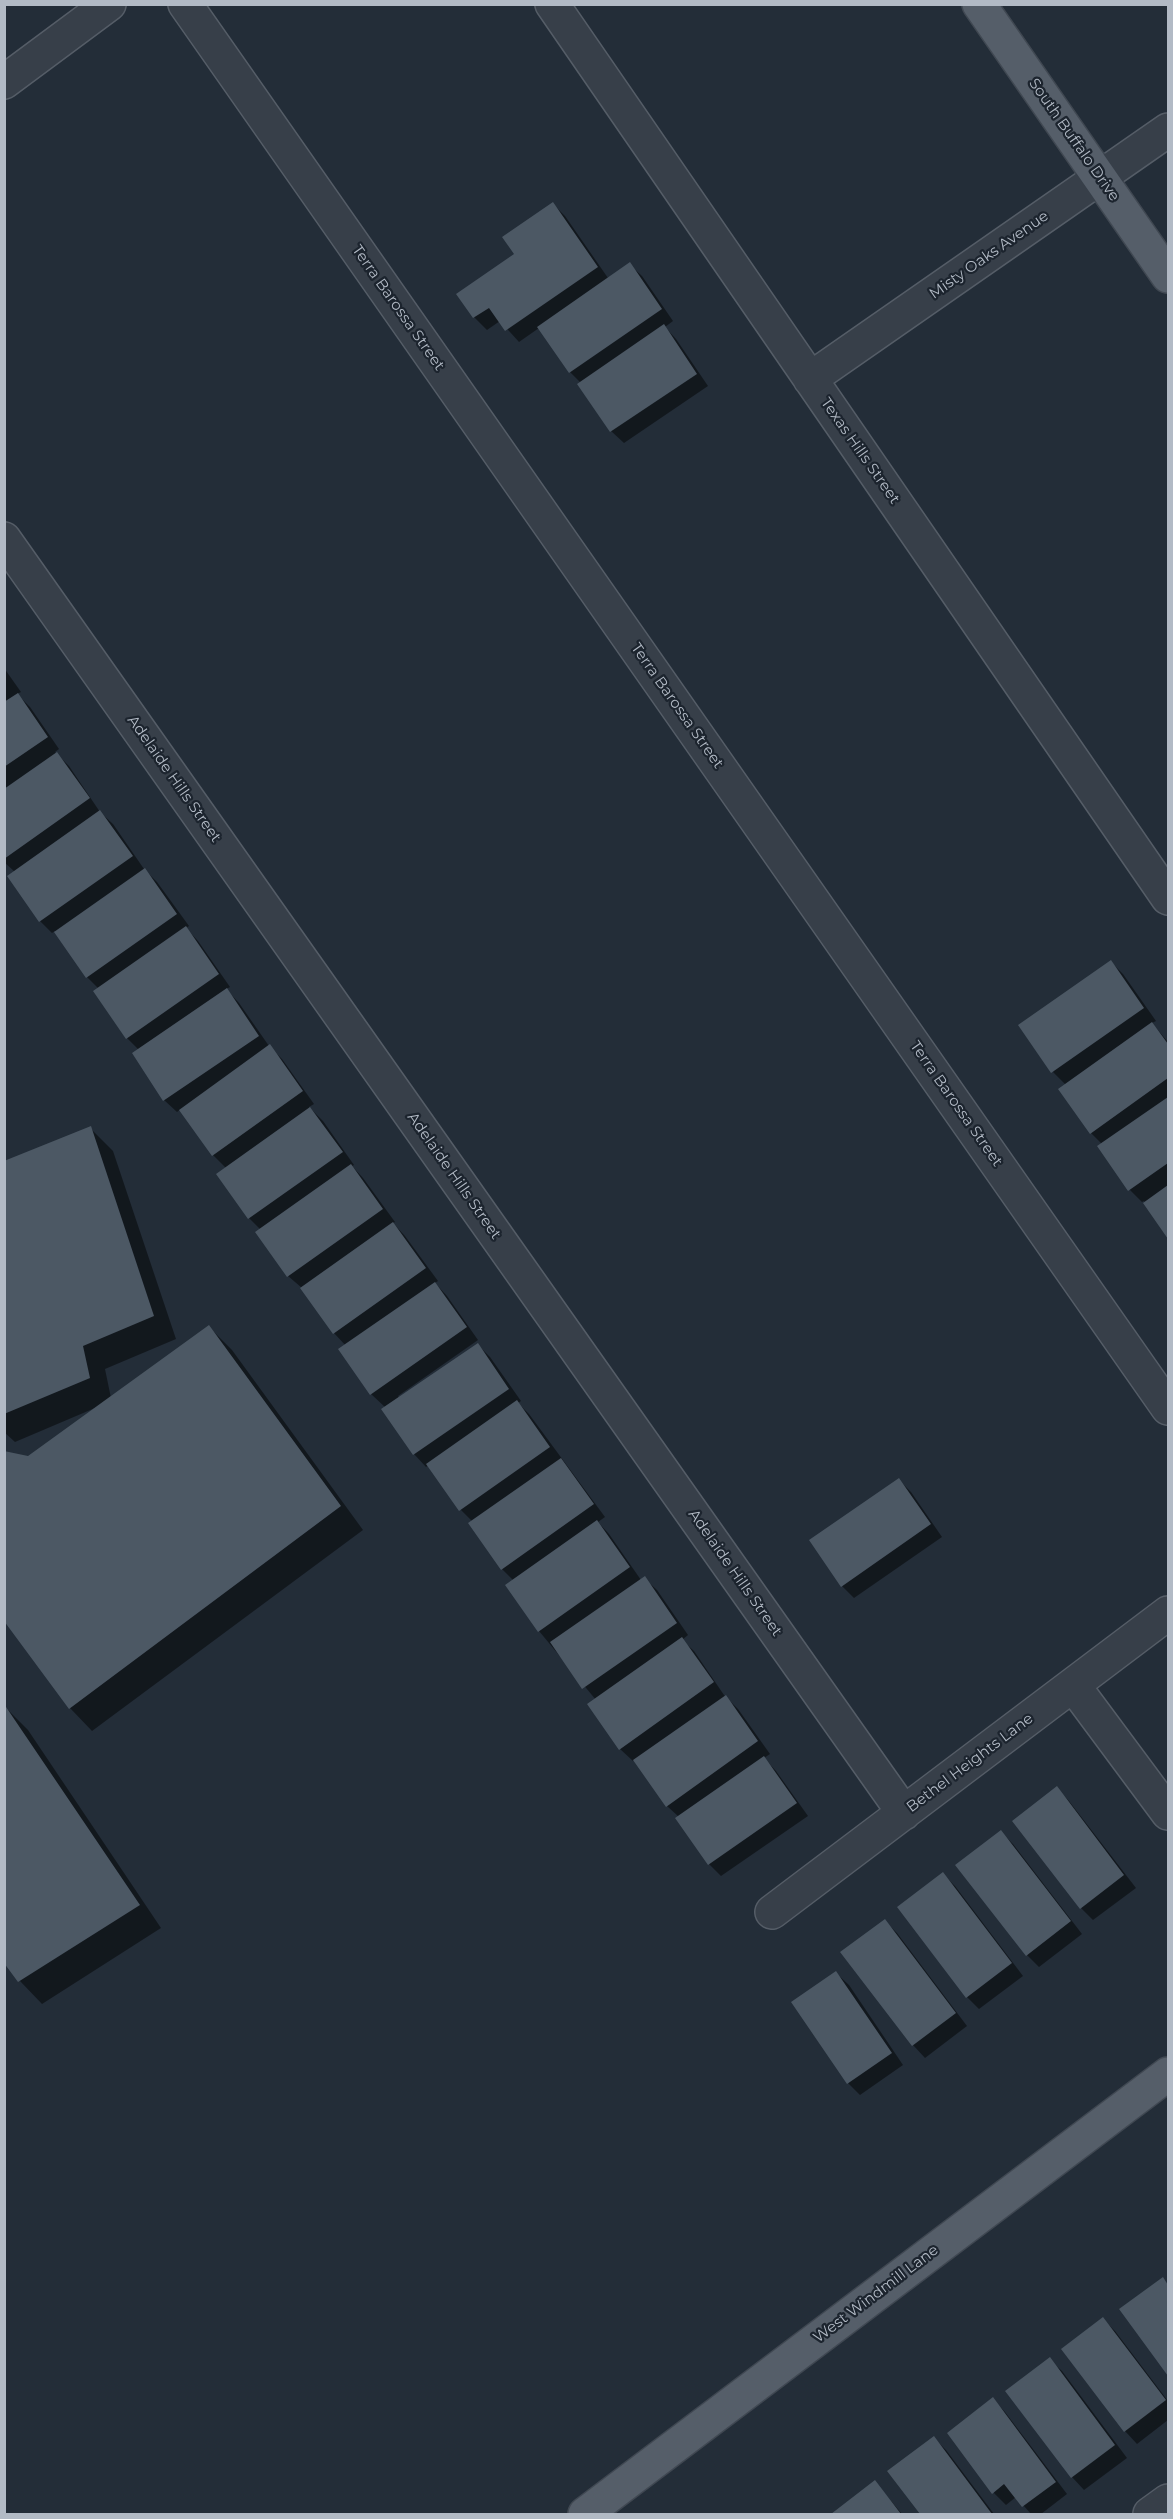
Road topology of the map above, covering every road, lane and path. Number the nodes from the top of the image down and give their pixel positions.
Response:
1 (109, 4) edge
2 (185, 4) edge
3 (552, 4) edge
4 (979, 4) edge
5 (4, 82) edge
6 (1168, 130) edge
7 (1100, 178) junction
8 (1168, 276) edge
9 (810, 379) junction
10 (4, 539) edge
11 (1168, 898) edge
12 (1168, 1408) edge
13 (1168, 1613) edge
14 (1073, 1685) junction
15 (904, 1813) junction
16 (1168, 1813) edge
17 (772, 1912) dead end
18 (1168, 2074) edge
19 (1168, 2501) edge
20 (585, 2514) edge
21 (1150, 2514) edge

1 - 5 street
2 - 12 street, Terra Barossa Street
3 - 9 street, Texas Hills Street
4 - 7 main road, South Buffalo Drive
6 - 7 street, Misty Oaks Avenue
7 - 8 main road, South Buffalo Drive
7 - 9 street, Misty Oaks Avenue
9 - 11 street, Texas Hills Street
10 - 15 street, Adelaide Hills Street
13 - 14 street, Bethel Heights Lane
14 - 15 street, Bethel Heights Lane
14 - 16 street
15 - 17 street, Bethel Heights Lane
18 - 20 main road, West Windmill Lane
19 - 21 street

